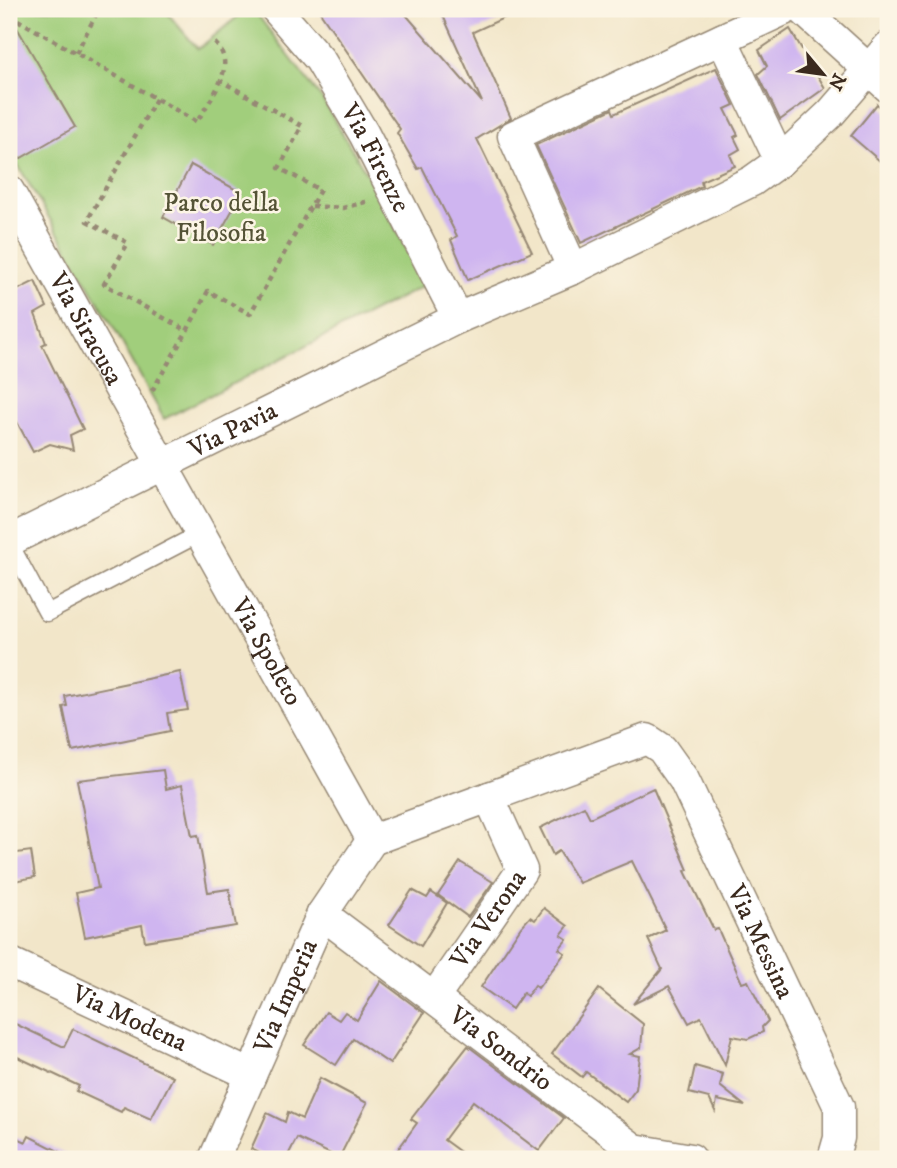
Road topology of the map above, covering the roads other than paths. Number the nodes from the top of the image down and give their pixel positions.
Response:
1 (276, 9) edge
2 (786, 9) edge
3 (802, 9) edge
4 (722, 39) junction
5 (888, 47) edge
6 (878, 79) edge
7 (780, 161) junction
8 (9, 191) edge
9 (573, 270) junction
10 (458, 318) junction
11 (164, 464) junction
12 (199, 534) junction
13 (9, 542) edge
14 (489, 797) junction
15 (372, 840) junction
16 (322, 914) junction
17 (9, 962) edge
18 (434, 998) junction
19 (251, 1075) junction
20 (630, 1154) edge
21 (214, 1159) edge
22 (691, 1159) edge
23 (833, 1159) edge

1 - 10 street, Via Firenze
2 - 4 street
3 - 6 street
4 - 7 street
4 - 9 street
5 - 6 street, Via Pavia
6 - 7 street, Via Pavia
7 - 9 street, Via Pavia
8 - 11 street, Via Siracusa
9 - 10 street, Via Pavia
10 - 11 street, Via Pavia
11 - 12 street, Via Spoleto
11 - 13 street, Via Pavia
12 - 13 lane
12 - 15 street, Via Spoleto
14 - 15 street
14 - 18 street, Via Verona
14 - 23 street, Via Messina
15 - 16 street, Via Imperia
16 - 18 street, Via Sondrio
16 - 19 street, Via Imperia
17 - 19 street, Via Modena
18 - 20 street, Via Sondrio
19 - 21 street, Via Imperia
20 - 22 street, Via Sondrio

